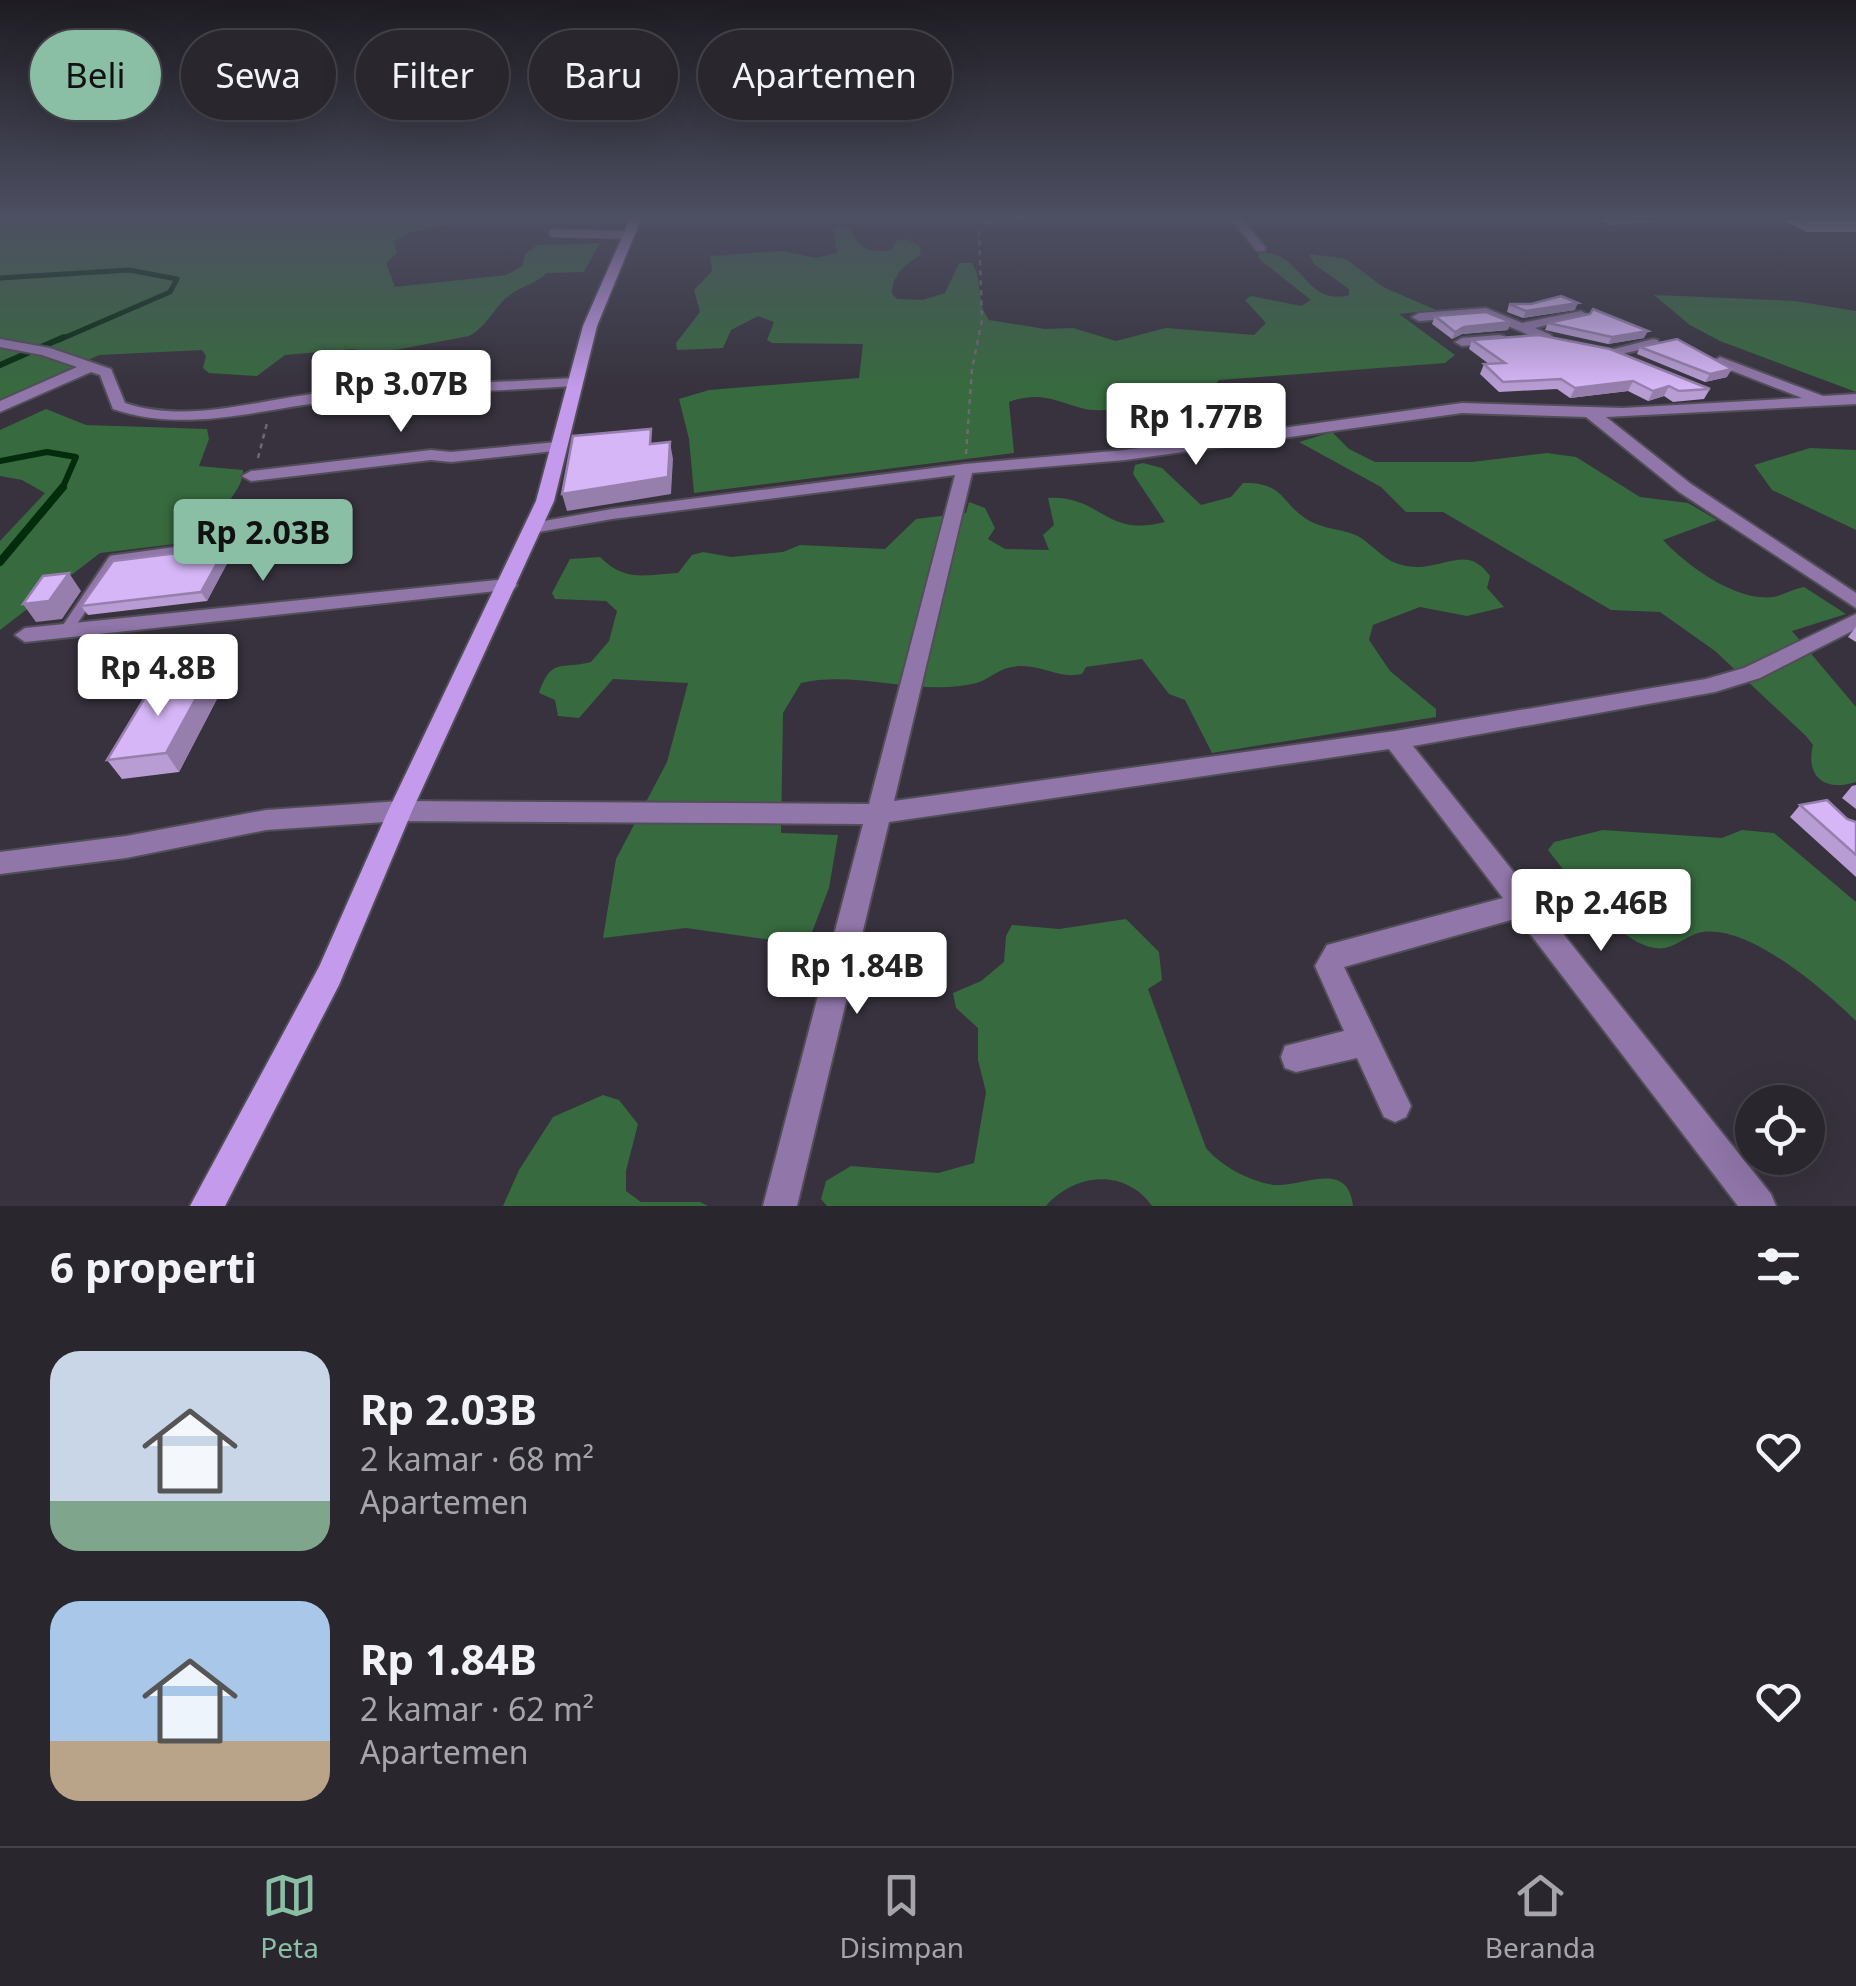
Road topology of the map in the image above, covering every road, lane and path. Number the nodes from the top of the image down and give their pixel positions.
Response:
1 (612, 275) edge
2 (981, 275) edge
3 (1581, 316) edge
4 (1419, 317) dead end
5 (1520, 327) junction
6 (1462, 342) dead end
7 (1653, 342) edge
8 (0, 343) edge
9 (1720, 360) edge
10 (92, 366) junction
11 (1638, 366) edge
12 (574, 382) junction
13 (1706, 388) edge
14 (1856, 399) edge
15 (1824, 401) junction
16 (270, 404) junction
17 (1739, 406) junction
18 (0, 407) edge
19 (1590, 412) junction
20 (557, 447) junction
21 (965, 469) junction
22 (251, 476) joint
23 (534, 528) junction
24 (216, 548) edge
25 (508, 585) junction
26 (1856, 602) edge
27 (1856, 622) edge
28 (67, 629) junction
29 (25, 635) dead end
30 (1395, 740) junction
31 (400, 811) junction
32 (876, 814) junction
33 (0, 863) edge
34 (1526, 904) junction
35 (1365, 1042) junction
36 (1296, 1057) dead end
37 (1395, 1106) dead end
38 (207, 1206) edge
39 (780, 1206) edge
40 (1759, 1206) edge

1 - 12 main road
2 - 21 path
3 - 5 street
4 - 5 street
5 - 6 street
7 - 11 street
8 - 10 street
9 - 15 street
10 - 16 street
10 - 18 street
12 - 16 street
12 - 20 main road
13 - 17 street
14 - 15 street
15 - 17 street
16 - 22 path
17 - 19 street
19 - 21 street
19 - 26 street
20 - 22 street
20 - 23 main road
21 - 23 street
21 - 32 street
23 - 25 main road
24 - 28 lane
25 - 28 street
25 - 31 main road
27 - 30 street
28 - 29 street
30 - 32 street
30 - 34 street
31 - 32 street
31 - 33 street
31 - 38 main road
32 - 39 street
34 - 35 street
34 - 40 street
35 - 36 street
35 - 37 street

